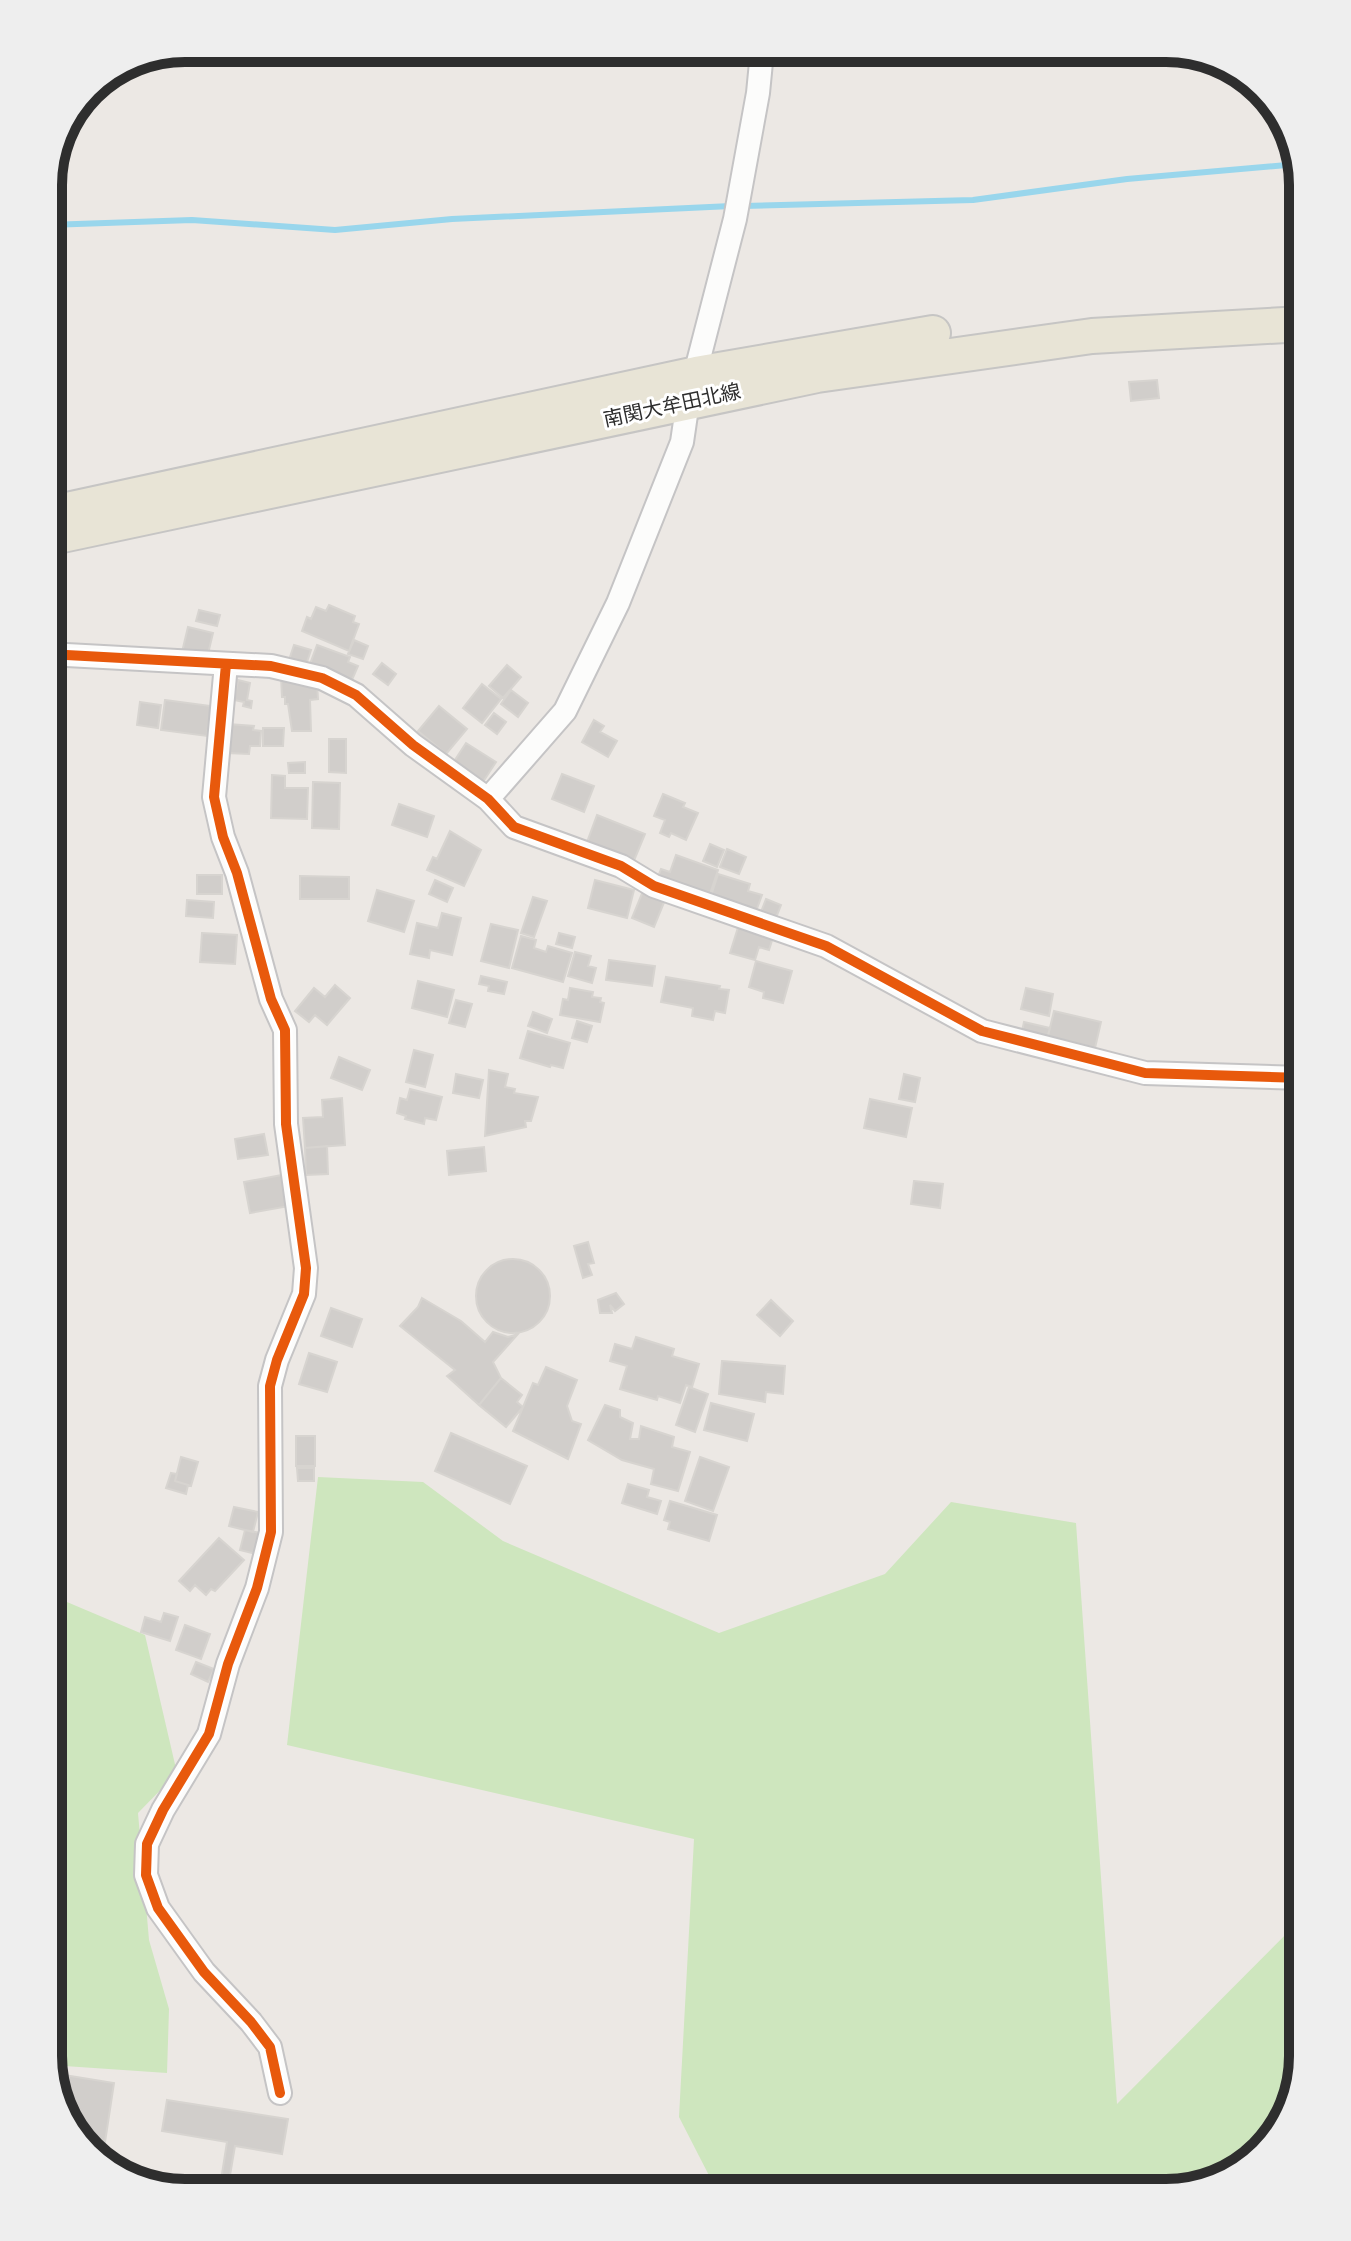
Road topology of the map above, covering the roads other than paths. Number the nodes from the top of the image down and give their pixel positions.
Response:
1 (761, 62) edge
2 (1289, 302) edge
3 (1289, 325) edge
4 (692, 388) junction
5 (62, 511) edge
6 (62, 535) edge
7 (62, 655) edge
8 (226, 664) junction
9 (488, 799) junction
10 (1289, 1078) edge
11 (280, 2093) dead end

1 - 4 street
2 - 4 main road, 南関大牟田北線
3 - 4 main road, 南関大牟田北線
4 - 5 main road, 南関大牟田北線
4 - 6 main road, 南関大牟田北線
4 - 9 street
7 - 8 street
8 - 9 street
8 - 11 street
9 - 10 street

